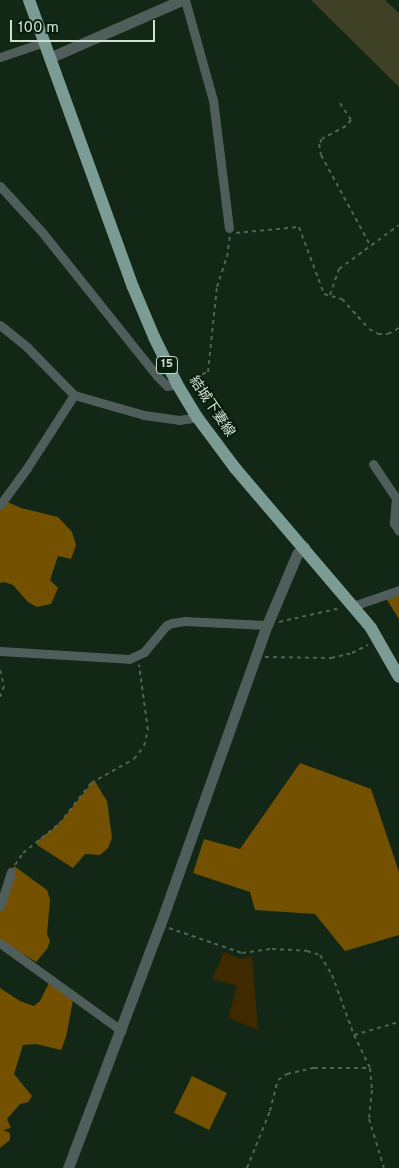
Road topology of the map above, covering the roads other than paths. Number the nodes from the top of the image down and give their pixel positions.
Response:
1 (29, 0) edge
2 (182, 0) edge
3 (44, 42) junction
4 (0, 57) edge
5 (49, 58) junction
6 (0, 186) edge
7 (229, 228) dead end
8 (0, 325) edge
9 (178, 384) junction
10 (74, 395) junction
11 (197, 417) junction
12 (373, 464) dead end
13 (0, 505) edge
14 (399, 531) edge
15 (304, 547) junction
16 (399, 590) edge
17 (353, 606) junction
18 (267, 625) junction
19 (0, 651) edge
20 (399, 677) edge
21 (11, 872) road end
22 (0, 906) edge
23 (0, 943) edge
24 (122, 1031) junction
25 (68, 1168) edge

1 - 3 main road, 結城下妻線 / 15
2 - 5 street
2 - 7 street
3 - 4 street
3 - 5 main road, 結城下妻線 / 15
5 - 9 main road, 結城下妻線 / 15
6 - 9 street
8 - 10 street
9 - 11 main road, 結城下妻線 / 15
10 - 11 street
10 - 13 street
11 - 15 main road, 結城下妻線 / 15
12 - 14 street
15 - 17 main road, 結城下妻線 / 15
15 - 18 street
16 - 17 street
17 - 20 main road, 結城下妻線 / 15
18 - 19 street
18 - 24 street
21 - 22 street
23 - 24 street
24 - 25 street

